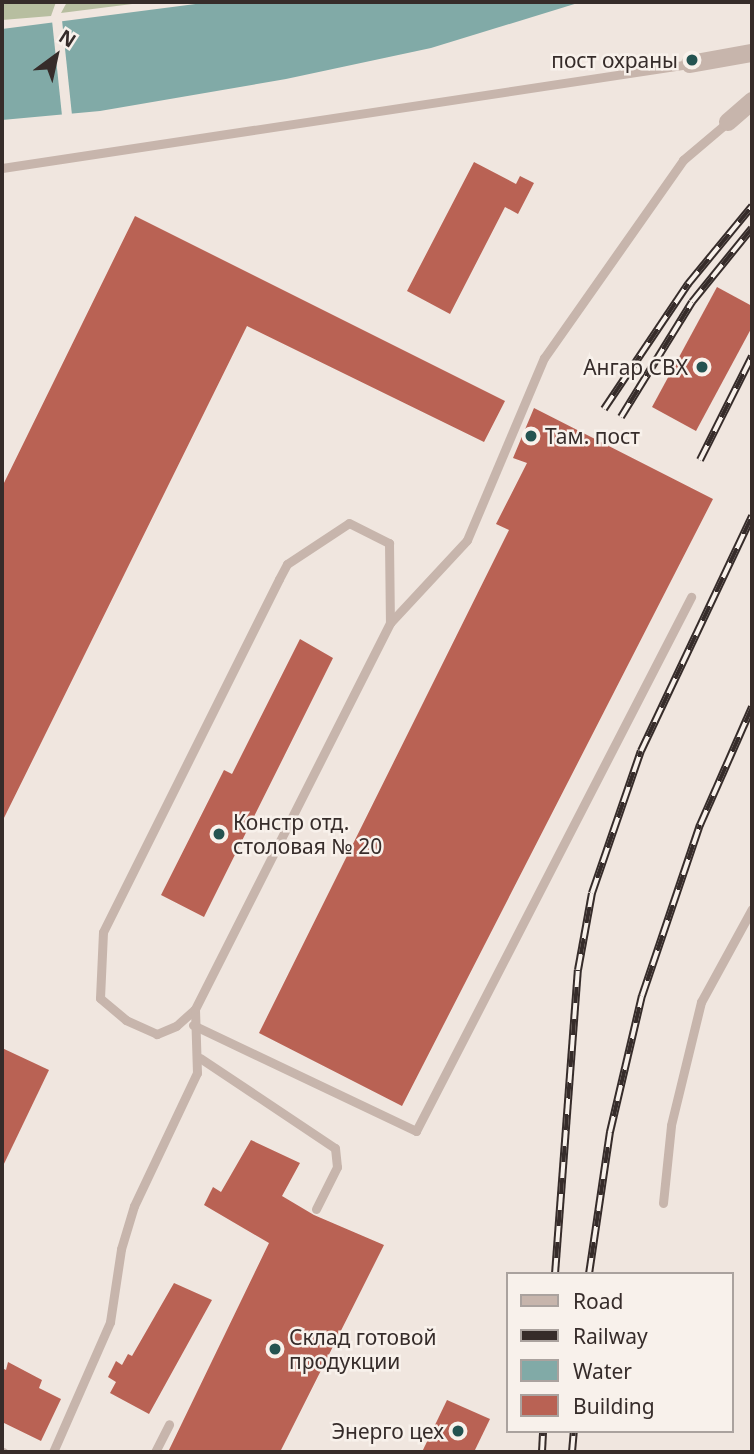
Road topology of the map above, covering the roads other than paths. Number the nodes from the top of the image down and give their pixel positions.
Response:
1 (752, 53) edge
2 (690, 64) joint
3 (752, 101) edge
4 (728, 122) joint
5 (2, 167) edge
6 (691, 597) dead end
7 (390, 622) junction
8 (752, 909) edge
9 (195, 1009) junction
10 (193, 1025) junction
11 (200, 1058) junction
12 (663, 1203) dead end
13 (316, 1209) dead end
14 (169, 1424) dead end
15 (53, 1452) edge
16 (156, 1452) edge

1 - 2 street
2 - 5 lane
3 - 4 street
4 - 7 lane
6 - 10 lane
7 - 9 lane
7 - 9 lane
8 - 12 lane
9 - 10 lane
10 - 11 lane
11 - 13 lane
11 - 15 lane
14 - 16 lane

